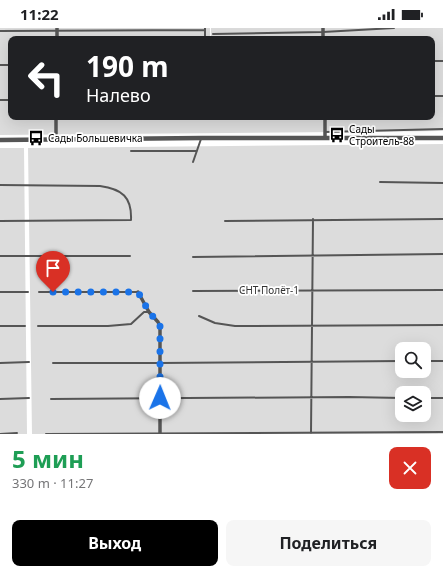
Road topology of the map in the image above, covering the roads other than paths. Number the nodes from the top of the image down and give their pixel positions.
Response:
1 (394, 28) edge
2 (57, 29) edge
3 (204, 29) edge
4 (323, 30) edge
5 (0, 31) edge
6 (213, 34) dead end
7 (56, 120) edge
8 (325, 120) edge
9 (443, 129) edge
10 (325, 132) junction
11 (202, 138) junction
12 (325, 138) junction
13 (443, 138) edge
14 (0, 140) edge
15 (56, 140) junction
16 (131, 151) dead end
17 (196, 151) junction
18 (193, 162) dead end
19 (380, 182) dead end
20 (443, 183) edge
21 (0, 185) edge
22 (313, 219) junction
23 (443, 219) edge
24 (0, 221) edge
25 (225, 221) dead end
26 (443, 254) edge
27 (0, 256) edge
28 (130, 256) dead end
29 (312, 256) junction
30 (193, 257) dead end
31 (443, 290) edge
32 (193, 291) dead end
33 (312, 291) junction
34 (0, 292) edge
35 (28, 292) dead end
36 (39, 292) dead end
37 (138, 292) joint
38 (149, 312) junction
39 (199, 316) dead end
40 (443, 325) edge
41 (0, 326) edge
42 (24, 326) dead end
43 (38, 326) dead end
44 (311, 326) junction
45 (395, 361) edge
46 (431, 361) edge
47 (443, 361) edge
48 (29, 362) dead end
49 (312, 362) junction
50 (0, 363) edge
51 (53, 363) dead end
52 (160, 363) junction
53 (29, 398) dead end
54 (160, 398) junction
55 (312, 398) junction
56 (395, 398) edge
57 (431, 398) edge
58 (443, 398) edge
59 (0, 399) edge
60 (51, 399) dead end
61 (443, 432) edge
62 (0, 434) edge
63 (17, 434) edge
64 (46, 434) edge
65 (160, 434) edge
66 (311, 434) edge

1 - 4 lane
2 - 3 lane
2 - 5 lane
4 - 6 lane
7 - 15 street
8 - 10 street
9 - 10 lane
10 - 12 street
11 - 12 street
11 - 15 street
11 - 17 lane
12 - 13 street
14 - 15 street
16 - 17 lane
17 - 18 lane
19 - 20 lane
21 - 24 lane
22 - 23 lane
22 - 25 lane
22 - 29 lane
26 - 29 lane
27 - 28 lane
29 - 30 lane
29 - 33 lane
31 - 33 lane
32 - 33 lane
33 - 44 lane
34 - 35 lane
36 - 37 lane
37 - 38 street
38 - 43 lane
38 - 52 street
39 - 44 lane
40 - 44 lane
41 - 42 lane
44 - 49 lane
45 - 49 lane
46 - 47 lane
48 - 50 lane
49 - 52 lane
49 - 55 lane
51 - 52 lane
52 - 54 street
53 - 59 lane
54 - 55 lane
54 - 60 lane
54 - 65 street
55 - 56 lane
55 - 66 lane
57 - 58 lane
61 - 66 lane
62 - 63 lane
64 - 65 lane
65 - 66 lane

